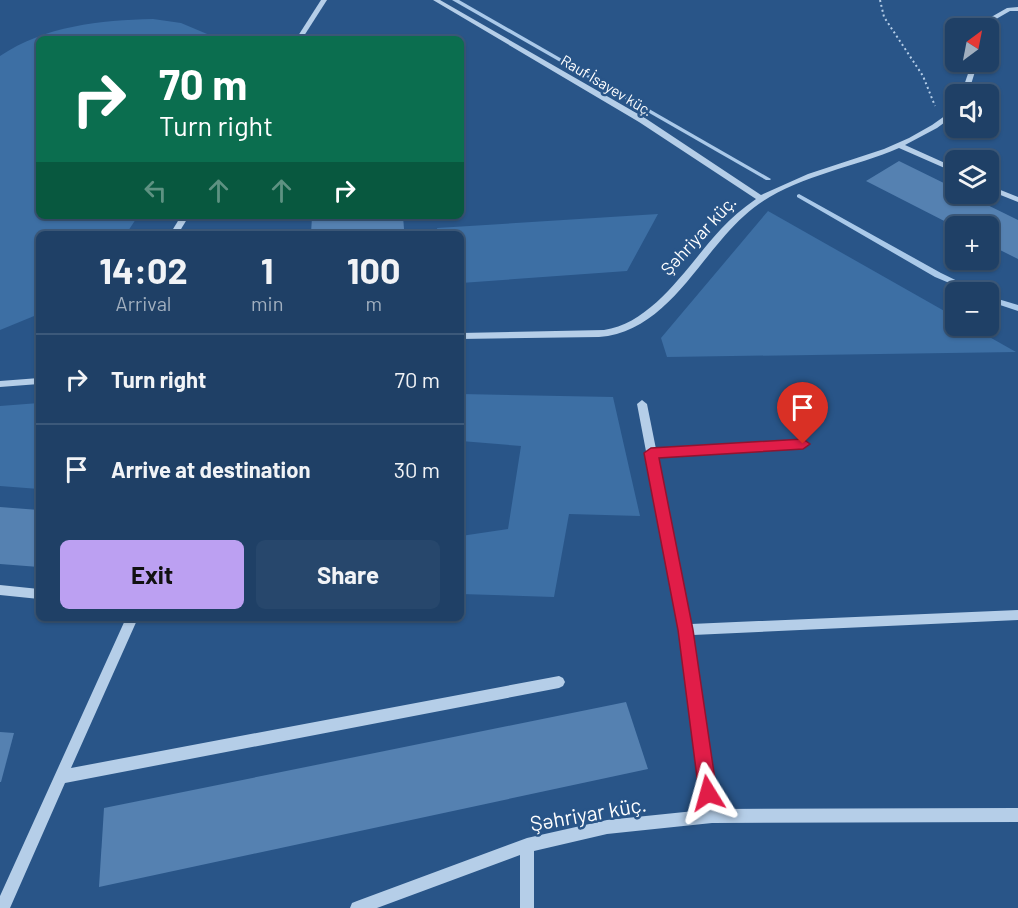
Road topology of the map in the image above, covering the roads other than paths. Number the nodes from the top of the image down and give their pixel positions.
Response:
1 (324, 0) edge
2 (435, 0) edge
3 (1018, 9) edge
4 (994, 18) edge
5 (301, 36) edge
6 (945, 120) edge
7 (901, 146) junction
8 (945, 166) edge
9 (999, 192) edge
10 (761, 199) junction
11 (1018, 200) edge
12 (464, 336) edge
13 (36, 381) edge
14 (0, 384) edge
15 (642, 404) dead end
16 (803, 444) dead end
17 (651, 453) junction
18 (0, 590) edge
19 (36, 594) edge
20 (1018, 615) edge
21 (131, 621) edge
22 (686, 630) junction
23 (559, 682) dead end
24 (61, 777) junction
25 (1018, 815) edge
26 (712, 816) junction
27 (528, 845) junction
28 (2, 908) edge
29 (357, 908) edge
30 (527, 908) edge

1 - 5 street
2 - 10 street, Rauf İsayev küç.
3 - 4 street
6 - 7 street, Şəhriyar küç.
7 - 8 street
7 - 10 street, Şəhriyar küç.
9 - 11 street
10 - 12 street, Şəhriyar küç.
13 - 14 street
15 - 17 street
16 - 17 street
17 - 22 street
18 - 19 street
20 - 22 street
21 - 24 street
22 - 26 street
23 - 24 street
24 - 28 street
25 - 26 street, Şəhriyar küç.
26 - 27 street, Şəhriyar küç.
27 - 29 street, Şəhriyar küç.
27 - 30 street

